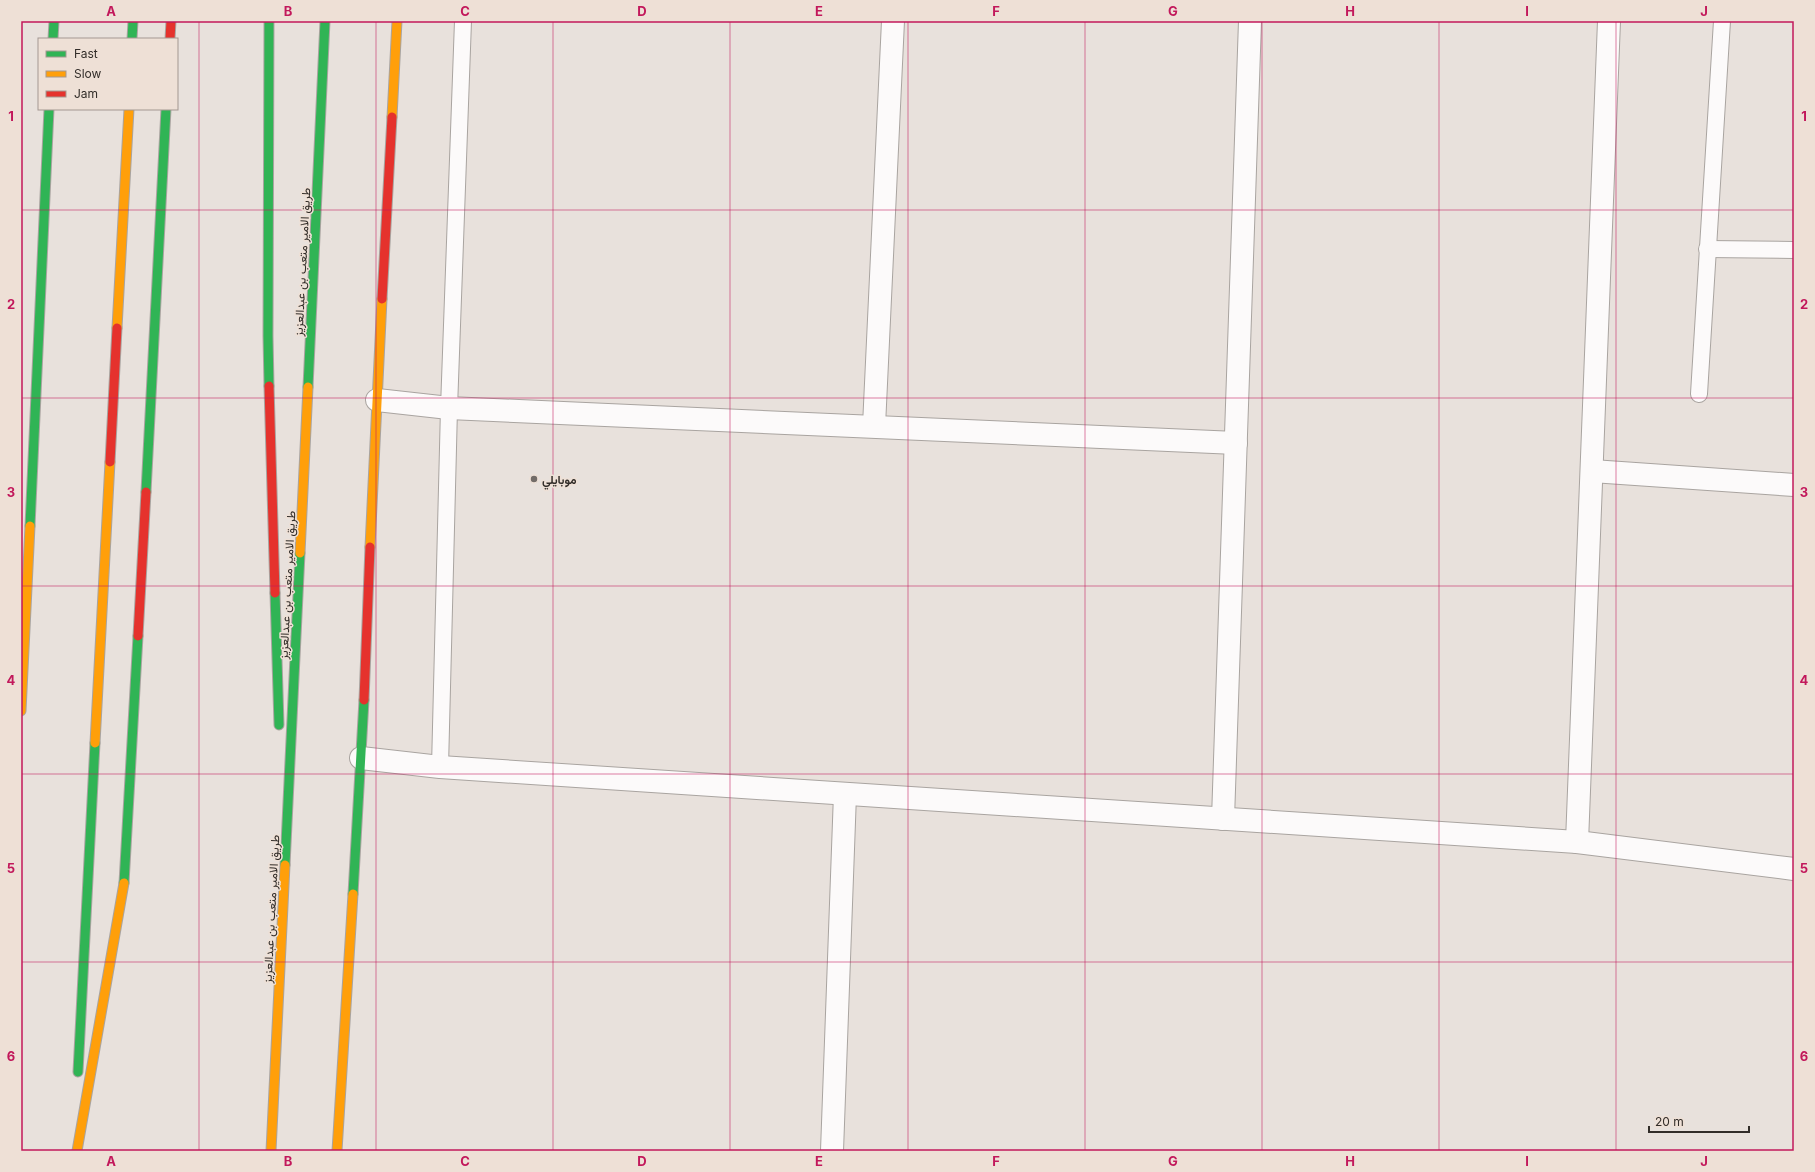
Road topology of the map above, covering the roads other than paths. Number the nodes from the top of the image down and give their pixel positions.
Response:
1 (54, 21) edge
2 (133, 21) edge
3 (171, 21) edge
4 (269, 21) edge
5 (325, 21) edge
6 (397, 21) edge
7 (463, 21) edge
8 (893, 21) edge
9 (1250, 21) edge
10 (1609, 21) edge
11 (1722, 21) edge
12 (53, 38) edge
13 (132, 38) edge
14 (170, 38) edge
15 (49, 110) edge
16 (129, 110) edge
17 (166, 110) edge
18 (1707, 249) junction
19 (1794, 250) edge
20 (1699, 394) dead end
21 (377, 400) junction
22 (449, 408) junction
23 (874, 426) junction
24 (1236, 443) junction
25 (1592, 471) junction
26 (1794, 485) edge
27 (21, 711) edge
28 (279, 733) dead end
29 (361, 758) junction
30 (280, 765) dead end
31 (440, 767) junction
32 (845, 794) junction
33 (1223, 819) junction
34 (1577, 842) junction
35 (1794, 869) edge
36 (284, 900) junction
37 (78, 1079) dead end
38 (77, 1095) dead end
39 (75, 1151) edge
40 (271, 1151) edge
41 (337, 1151) edge
42 (832, 1151) edge

1 - 12 main road
2 - 13 main road
3 - 14 main road
4 - 28 main road
5 - 36 main road, طريق الامير متعب بن عبدالعزيز
6 - 21 main road
7 - 22 lane
8 - 23 street
9 - 24 street
10 - 25 street
11 - 18 lane
15 - 27 main road
16 - 37 main road
17 - 39 main road
18 - 19 lane
18 - 20 lane
21 - 22 street
21 - 29 main road
22 - 23 street
22 - 31 lane
23 - 24 street
24 - 33 street
25 - 26 street
25 - 34 street
29 - 31 street
29 - 41 main road
30 - 36 main road
31 - 32 street
32 - 33 street
32 - 42 street
33 - 34 street
34 - 35 street
36 - 40 main road, طريق الامير متعب بن عبدالعزيز
38 - 39 main road

